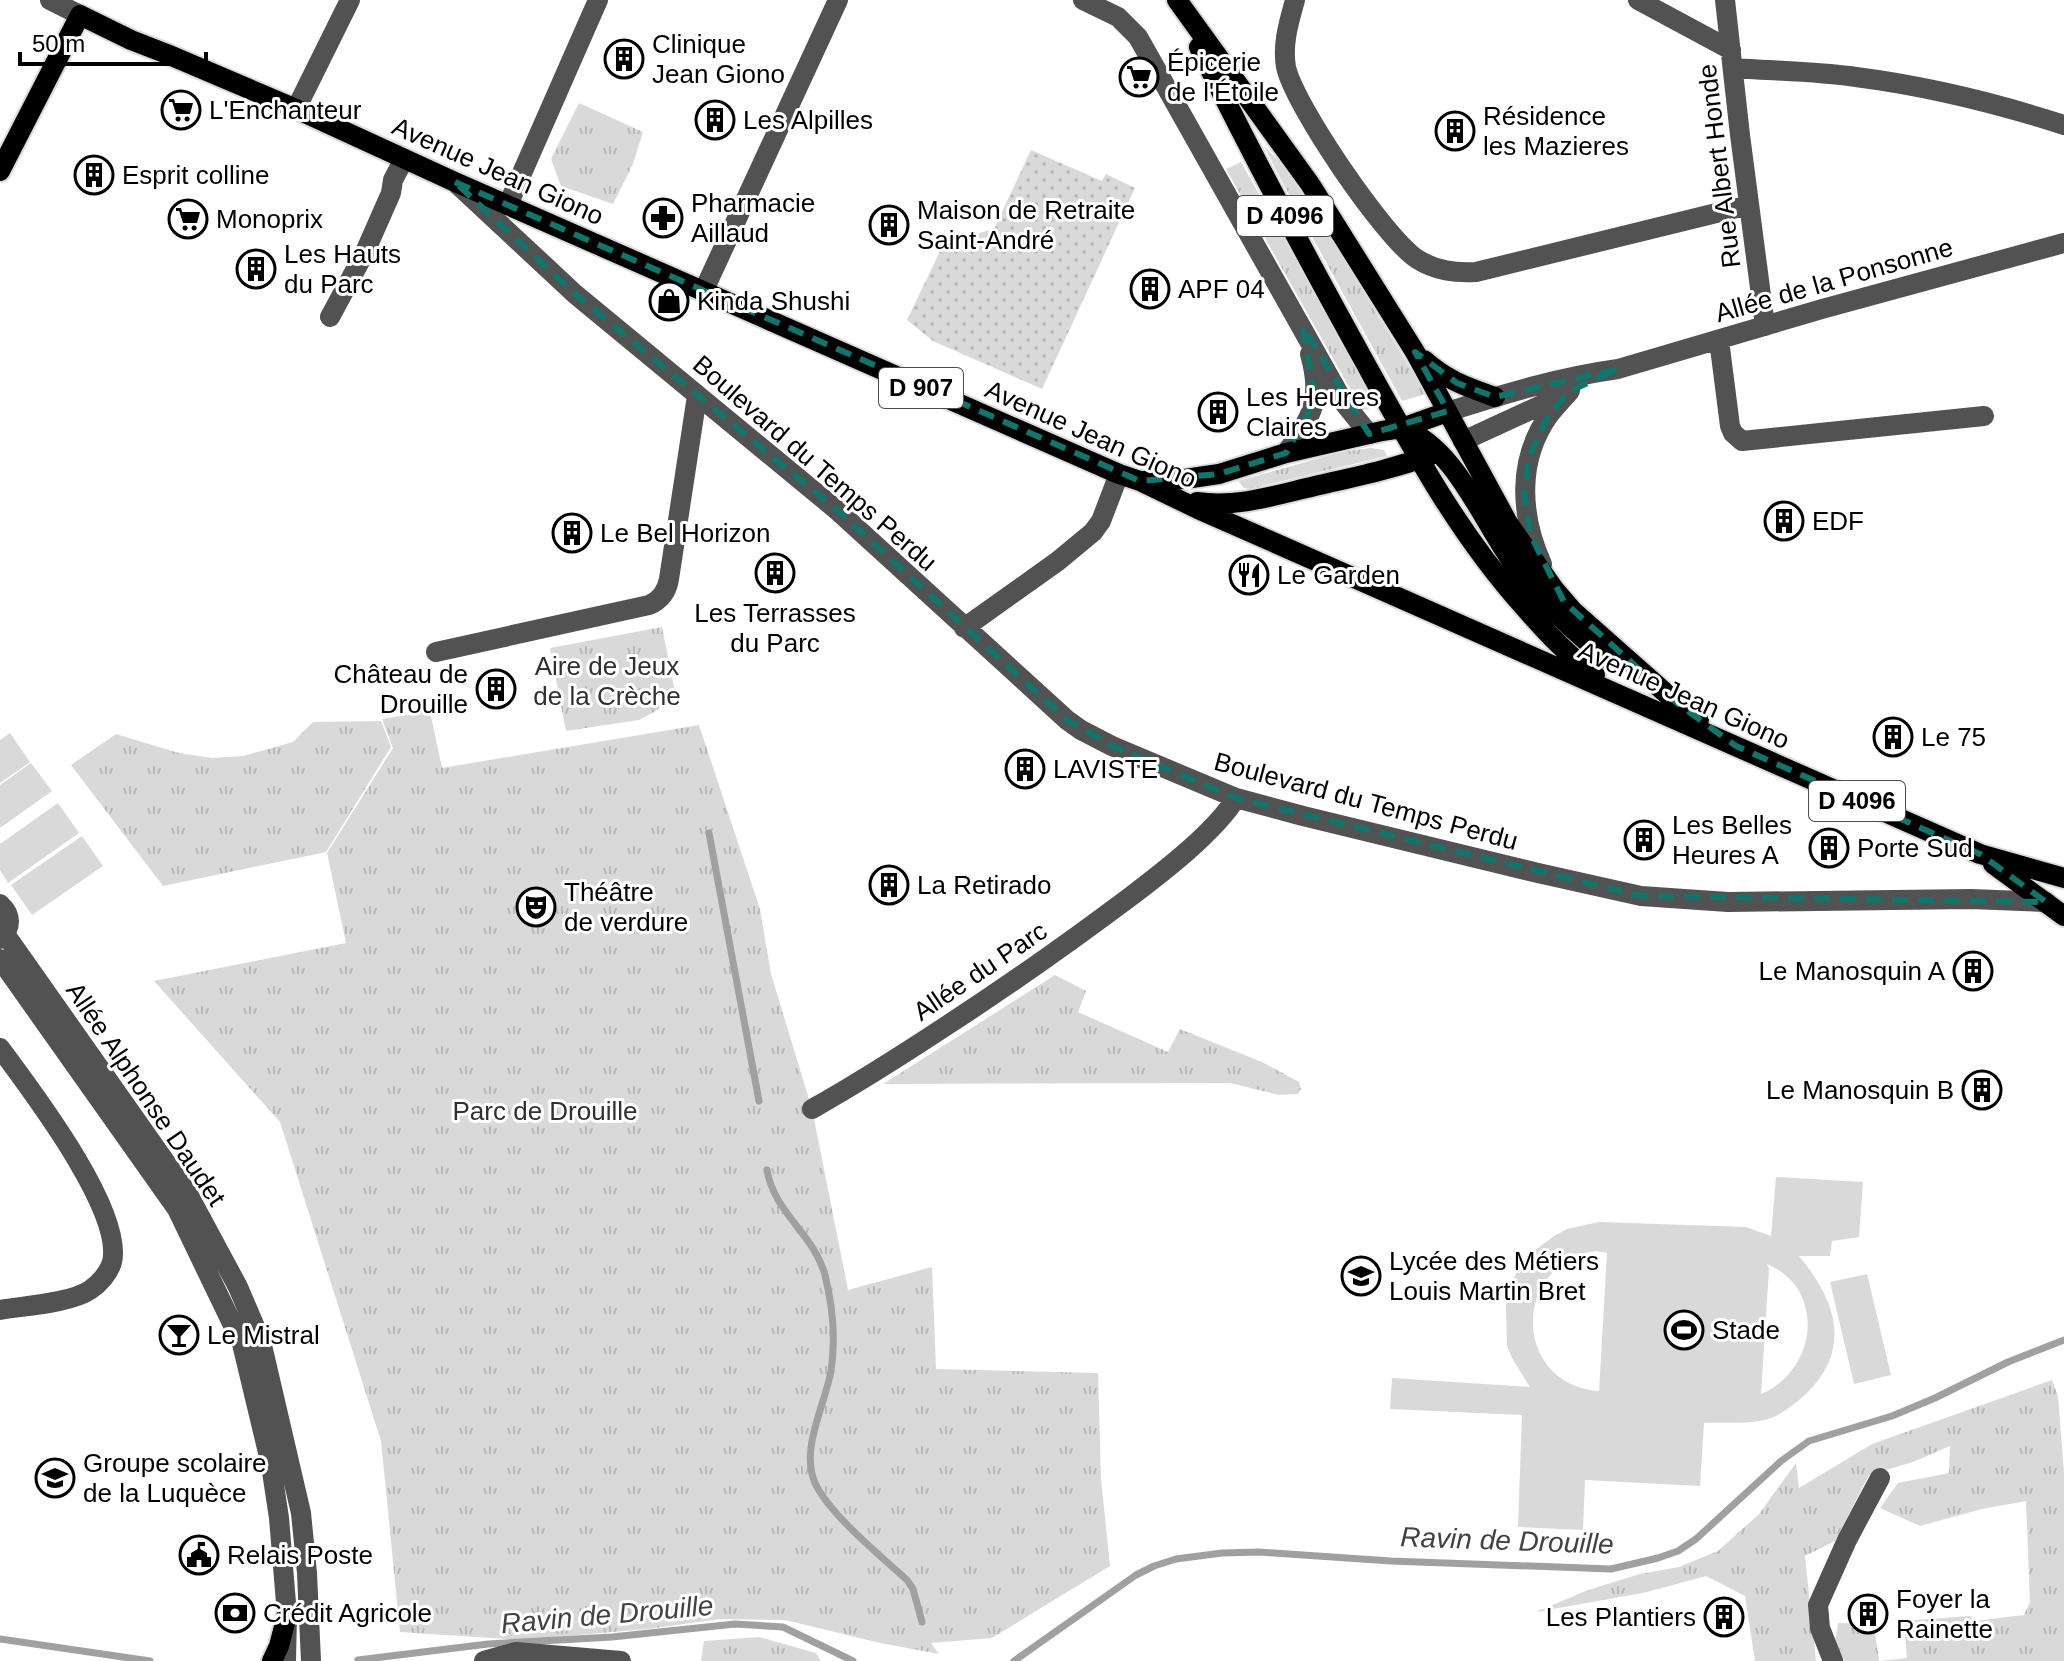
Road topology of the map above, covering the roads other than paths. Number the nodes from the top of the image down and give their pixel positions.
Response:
1 (50, 0) edge
2 (350, 0) edge
3 (598, 0) edge
4 (838, 0) edge
5 (1083, 0) edge
6 (1295, 0) edge
7 (1638, 0) edge
8 (1725, 0) edge
9 (80, 15) junction
10 (1732, 59) junction
11 (296, 109) junction
12 (2064, 125) edge
13 (404, 159) junction
14 (0, 171) edge
15 (455, 182) junction
16 (508, 205) junction
17 (1749, 205) junction
18 (2064, 243) edge
19 (704, 290) junction
20 (330, 317) dead end
21 (1765, 326) junction
22 (1303, 327) junction
23 (1719, 340) junction
24 (1415, 352) junction
25 (1618, 369) junction
26 (1570, 391) junction
27 (697, 396) junction
28 (1495, 397) junction
29 (1447, 412) junction
30 (1984, 416) dead end
31 (1402, 428) junction
32 (1369, 434) junction
33 (1463, 441) junction
34 (1286, 453) junction
35 (1428, 456) junction
36 (1119, 474) junction
37 (1219, 474) junction
38 (1140, 481) junction
39 (1181, 500) junction
40 (1214, 505) junction
41 (1228, 522) junction
42 (1554, 589) junction
43 (964, 628) junction
44 (436, 652) dead end
45 (1624, 696) junction
46 (1678, 704) junction
47 (1736, 746) junction
48 (1236, 798) junction
49 (1980, 854) junction
50 (2064, 878) edge
51 (2046, 902) junction
52 (0, 904) edge
53 (2064, 916) edge
54 (3, 936) edge
55 (0, 959) edge
56 (0, 1048) edge
57 (812, 1109) dead end
58 (0, 1310) edge
59 (1880, 1478) dead end
60 (287, 1615) junction
61 (272, 1661) edge
62 (286, 1661) edge
63 (311, 1661) edge
64 (484, 1661) edge
65 (621, 1661) edge
66 (1833, 1661) edge

1 - 9 street, Avenue Jean Giono
2 - 11 street
3 - 16 street
4 - 19 street
5 - 22 street
6 - 17 street
7 - 10 street
8 - 10 street, Rue Albert Honde
9 - 11 main road, Avenue Jean Giono / D 907
9 - 14 main road
10 - 12 street
10 - 17 street, Rue Albert Honde
11 - 13 main road, Avenue Jean Giono / D 907
13 - 15 main road, Avenue Jean Giono / D 907
13 - 20 street
15 - 16 main road, Avenue Jean Giono / D 907
15 - 27 street, Boulevard du Temps Perdu
16 - 19 main road, Avenue Jean Giono / D 907
17 - 21 street, Rue Albert Honde
18 - 21 street, Allée de la Ponsonne
19 - 36 main road, Avenue Jean Giono / D 907
21 - 23 street, Allée de la Ponsonne
22 - 32 street
22 - 34 street
23 - 25 street, Allée de la Ponsonne
23 - 30 street
24 - 28 main road
24 - 29 main road, D 4096
24 - 31 main road, D 4096
25 - 26 street, Allée de la Ponsonne
25 - 28 street, Allée de la Ponsonne
26 - 33 street, Allée de la Ponsonne
26 - 42 street
27 - 43 street, Boulevard du Temps Perdu
27 - 44 street
28 - 29 street, Allée de la Ponsonne
29 - 31 main road
29 - 33 main road, D 4096
31 - 32 main road, D 907
31 - 35 main road, D 4096
32 - 34 main road, D 907
33 - 35 main road
33 - 42 main road, D 4096
34 - 37 main road, D 907
35 - 40 main road, D 907
35 - 45 main road, D 4096
35 - 46 main road
36 - 38 main road, Avenue Jean Giono / D 907
36 - 43 street
37 - 38 main road, D 907
37 - 40 main road
38 - 39 main road, Avenue Jean Giono / D 907
39 - 40 main road, D 907
39 - 41 main road, Avenue Jean Giono / D 907
40 - 41 main road
41 - 45 main road, Avenue Jean Giono / D 907
42 - 46 main road, D 4096
43 - 48 street, Boulevard du Temps Perdu
45 - 47 main road, Avenue Jean Giono / D 4096
46 - 47 main road, D 4096
47 - 49 main road, Avenue Jean Giono / D 4096
48 - 51 street, Boulevard du Temps Perdu
48 - 57 street, Allée du Parc
49 - 50 main road, Avenue Jean Giono / D 4096
49 - 51 main road, Avenue Jean Giono / D 4096
51 - 53 main road, Avenue Jean Giono / D 4096
52 - 54 street
54 - 63 street, Allée Alphonse Daudet
55 - 60 street, Allée Alphonse Daudet
56 - 58 street
59 - 66 street
60 - 61 main road
60 - 62 street, Allée Alphonse Daudet
64 - 65 street

